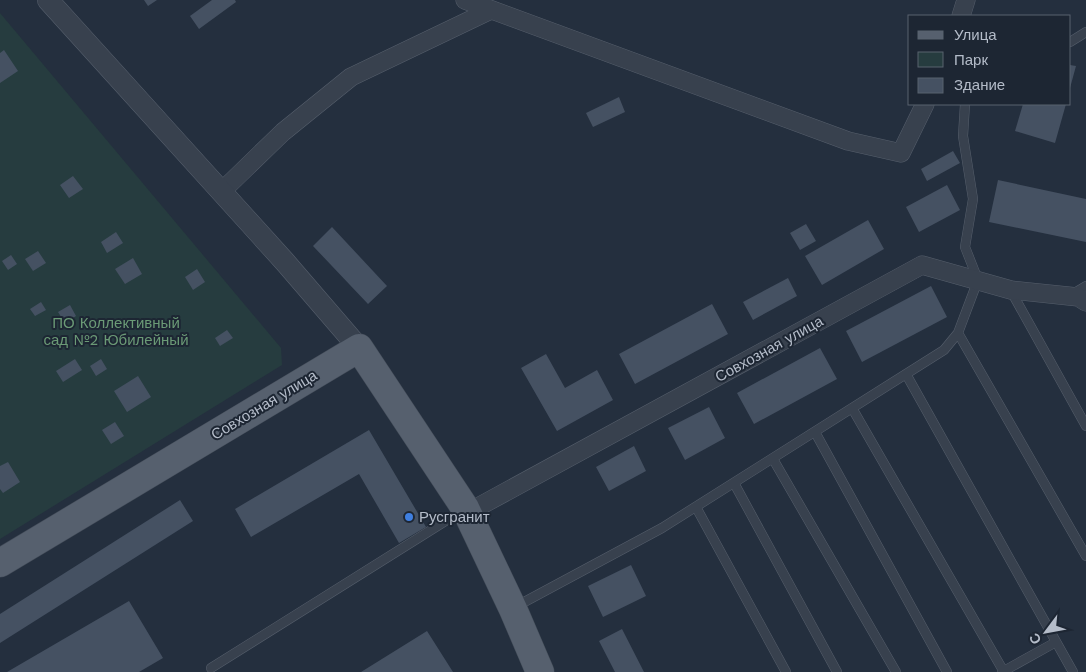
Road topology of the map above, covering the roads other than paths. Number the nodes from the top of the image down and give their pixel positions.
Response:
1 (48, 0) edge
2 (465, 0) edge
3 (966, 0) edge
4 (491, 10) junction
5 (961, 15) edge
6 (1086, 32) edge
7 (1071, 41) edge
8 (925, 105) edge
9 (965, 105) edge
10 (220, 192) junction
11 (978, 280) junction
12 (1011, 290) junction
13 (1079, 299) edge
14 (958, 333) junction
15 (359, 348) junction
16 (906, 374) junction
17 (852, 408) junction
18 (1086, 426) edge
19 (815, 432) junction
20 (773, 459) junction
21 (734, 483) junction
22 (696, 507) junction
23 (466, 511) junction
24 (1086, 556) edge
25 (0, 563) edge
26 (513, 608) junction
27 (1056, 642) junction
28 (211, 668) dead end
29 (540, 672) edge
30 (786, 672) edge
31 (837, 672) edge
32 (896, 672) edge
33 (947, 672) edge
34 (1003, 672) edge
35 (1073, 672) edge

1 - 10 street
2 - 4 street
3 - 5 street
4 - 8 street
4 - 10 street
6 - 7 lane
9 - 11 lane
10 - 15 street
11 - 12 street, Совхозная улица
11 - 14 lane
11 - 23 street, Совхозная улица
12 - 13 street, Совхозная улица
12 - 18 lane
14 - 16 lane
14 - 24 lane
15 - 23 main road
15 - 25 main road, Совхозная улица
16 - 17 lane
16 - 27 lane
17 - 19 lane
17 - 34 lane
19 - 20 lane
19 - 33 lane
20 - 21 lane
20 - 32 lane
21 - 22 lane
21 - 31 lane
22 - 26 lane
22 - 30 lane
23 - 26 main road
23 - 28 lane
26 - 29 main road
27 - 34 lane
27 - 35 lane

